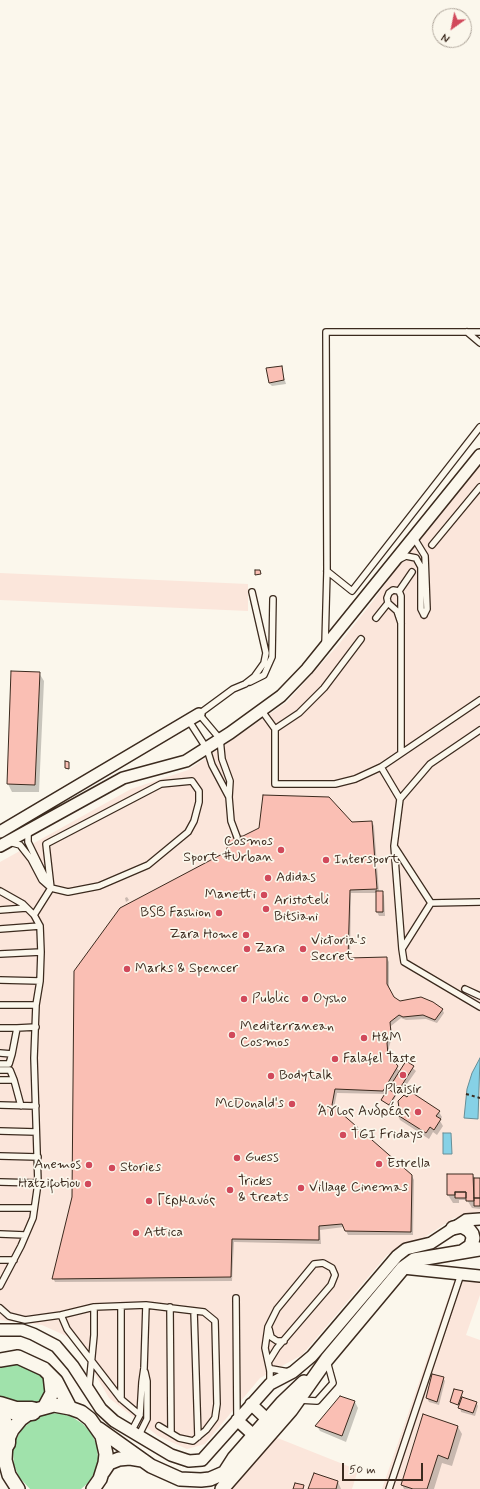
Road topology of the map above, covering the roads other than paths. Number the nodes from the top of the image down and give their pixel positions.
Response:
1 (467, 332) junction
2 (480, 332) edge
3 (480, 343) edge
4 (480, 427) edge
5 (480, 455) edge
6 (480, 487) edge
7 (414, 538) junction
8 (432, 545) dead end
9 (397, 560) junction
10 (327, 571) junction
11 (412, 572) dead end
12 (252, 592) dead end
13 (399, 592) junction
14 (273, 599) dead end
15 (388, 602) junction
16 (376, 618) dead end
17 (401, 624) junction
18 (361, 639) dead end
19 (325, 647) junction
20 (245, 684) junction
21 (480, 700) edge
22 (262, 712) junction
23 (199, 714) junction
24 (189, 721) junction
25 (275, 730) junction
26 (480, 730) edge
27 (220, 739) junction
28 (207, 749) junction
29 (401, 753) junction
30 (381, 767) junction
31 (229, 797) junction
32 (400, 799) junction
33 (28, 831) junction
34 (0, 832) edge
35 (237, 837) dead end
36 (4, 844) edge
37 (394, 846) junction
38 (51, 888) junction
39 (0, 892) edge
40 (480, 902) edge
41 (431, 903) junction
42 (26, 908) junction
43 (0, 910) edge
44 (34, 915) junction
45 (40, 926) junction
46 (0, 929) edge
47 (402, 949) junction
48 (41, 952) junction
49 (0, 954) edge
50 (0, 980) edge
51 (40, 980) junction
52 (465, 989) dead end
53 (480, 996) edge
54 (0, 1005) edge
55 (36, 1005) junction
56 (480, 1008) edge
57 (36, 1027) junction
58 (0, 1028) edge
59 (17, 1028) junction
60 (0, 1053) edge
61 (12, 1054) junction
62 (0, 1064) edge
63 (10, 1067) junction
64 (0, 1070) edge
65 (0, 1080) edge
66 (14, 1080) junction
67 (0, 1106) edge
68 (20, 1106) junction
69 (36, 1106) junction
70 (0, 1131) edge
71 (36, 1132) junction
72 (0, 1156) edge
73 (38, 1157) junction
74 (0, 1182) edge
75 (38, 1183) junction
76 (0, 1208) edge
77 (34, 1208) junction
78 (479, 1219) edge
79 (453, 1228) junction
80 (0, 1234) edge
81 (25, 1235) junction
82 (480, 1249) edge
83 (461, 1252) junction
84 (433, 1257) junction
85 (480, 1258) edge
86 (0, 1260) edge
87 (14, 1260) junction
88 (403, 1268) junction
89 (461, 1274) junction
90 (480, 1276) edge
91 (0, 1285) edge
92 (236, 1298) dead end
93 (146, 1305) junction
94 (121, 1306) junction
95 (94, 1307) junction
96 (170, 1307) junction
97 (0, 1308) edge
98 (194, 1311) junction
99 (61, 1315) junction
100 (268, 1327) junction
101 (0, 1330) edge
102 (94, 1335) junction
103 (284, 1341) junction
104 (85, 1351) junction
105 (327, 1359) junction
106 (0, 1360) edge
107 (92, 1361) junction
108 (269, 1361) junction
109 (144, 1368) junction
110 (270, 1371) junction
111 (293, 1372) junction
112 (50, 1375) junction
113 (270, 1384) junction
114 (88, 1392) junction
115 (121, 1399) junction
116 (298, 1400) junction
117 (251, 1404) junction
118 (0, 1406) edge
119 (70, 1408) junction
120 (39, 1409) junction
121 (140, 1415) junction
122 (0, 1418) edge
123 (237, 1420) junction
124 (272, 1423) junction
125 (159, 1426) dead end
126 (97, 1428) junction
127 (171, 1433) junction
128 (134, 1435) junction
129 (198, 1437) junction
130 (258, 1439) junction
131 (4, 1451) edge
132 (143, 1460) junction
133 (242, 1466) junction
134 (225, 1472) junction
135 (4, 1474) edge
136 (100, 1482) edge
137 (18, 1489) edge
138 (222, 1489) edge
139 (389, 1489) edge

1 - 2 lane
1 - 3 lane
1 - 10 lane
4 - 10 lane
5 - 7 street
6 - 8 lane
7 - 9 street
7 - 9 lane
9 - 19 street
10 - 19 lane
11 - 13 lane
12 - 20 lane
13 - 15 lane
13 - 17 lane
14 - 20 lane
15 - 16 lane
15 - 17 lane
17 - 29 lane
18 - 25 lane
19 - 22 street
20 - 23 lane
21 - 29 lane
22 - 25 lane
22 - 27 street
23 - 24 street
23 - 27 lane
24 - 28 lane
24 - 34 street
25 - 30 lane
26 - 32 lane
27 - 28 street
27 - 31 lane
28 - 31 lane
28 - 33 street
29 - 30 lane
30 - 32 lane
31 - 35 lane
32 - 37 lane
33 - 36 street
33 - 38 lane
36 - 38 lane
37 - 41 lane
37 - 47 lane
38 - 38 lane
38 - 44 lane
39 - 42 lane
40 - 41 lane
41 - 47 lane
42 - 43 lane
42 - 44 lane
44 - 45 lane
45 - 46 lane
45 - 48 lane
47 - 56 lane
48 - 49 lane
48 - 51 lane
50 - 51 lane
51 - 55 lane
52 - 53 lane
54 - 55 lane
55 - 57 lane
57 - 59 lane
57 - 69 lane
58 - 59 lane
59 - 61 lane
60 - 61 lane
61 - 63 lane
62 - 63 lane
63 - 64 lane
63 - 66 lane
65 - 66 lane
66 - 68 lane
67 - 68 lane
68 - 69 lane
69 - 71 lane
70 - 71 lane
71 - 73 lane
72 - 73 lane
73 - 75 lane
74 - 75 lane
75 - 77 lane
76 - 77 lane
77 - 81 lane
78 - 79 street
79 - 83 street
79 - 111 street
80 - 81 lane
81 - 87 lane
82 - 83 street
83 - 84 street
84 - 85 street
84 - 88 street
86 - 87 lane
87 - 91 lane
88 - 89 street
88 - 105 street
89 - 90 street
89 - 139 lane
92 - 123 lane
93 - 94 lane
93 - 96 lane
93 - 109 lane
94 - 95 lane
94 - 115 lane
95 - 99 lane
95 - 102 lane
96 - 98 lane
96 - 127 lane
97 - 99 lane
98 - 129 lane
98 - 129 lane
99 - 104 lane
100 - 103 lane
100 - 103 lane
100 - 108 lane
101 - 114 street
102 - 104 lane
102 - 107 lane
103 - 108 lane
104 - 107 lane
105 - 116 street
105 - 116 lane
105 - 124 street
106 - 112 street
107 - 114 lane
107 - 115 lane
108 - 110 lane
109 - 121 lane
109 - 128 lane
110 - 111 lane
110 - 113 lane
111 - 113 street
112 - 119 street
112 - 120 street
113 - 117 street
114 - 128 street
115 - 121 lane
116 - 124 street
117 - 123 street
117 - 124 street
118 - 120 highway
119 - 120 street
119 - 126 street
120 - 131 street
121 - 128 lane
122 - 131 highway
123 - 128 street
123 - 130 street
124 - 130 street
125 - 127 lane
126 - 132 street
126 - 136 street
127 - 129 lane
130 - 133 street
130 - 134 street
131 - 135 street
132 - 134 street
132 - 136 street
133 - 134 street
133 - 138 street
135 - 137 street

